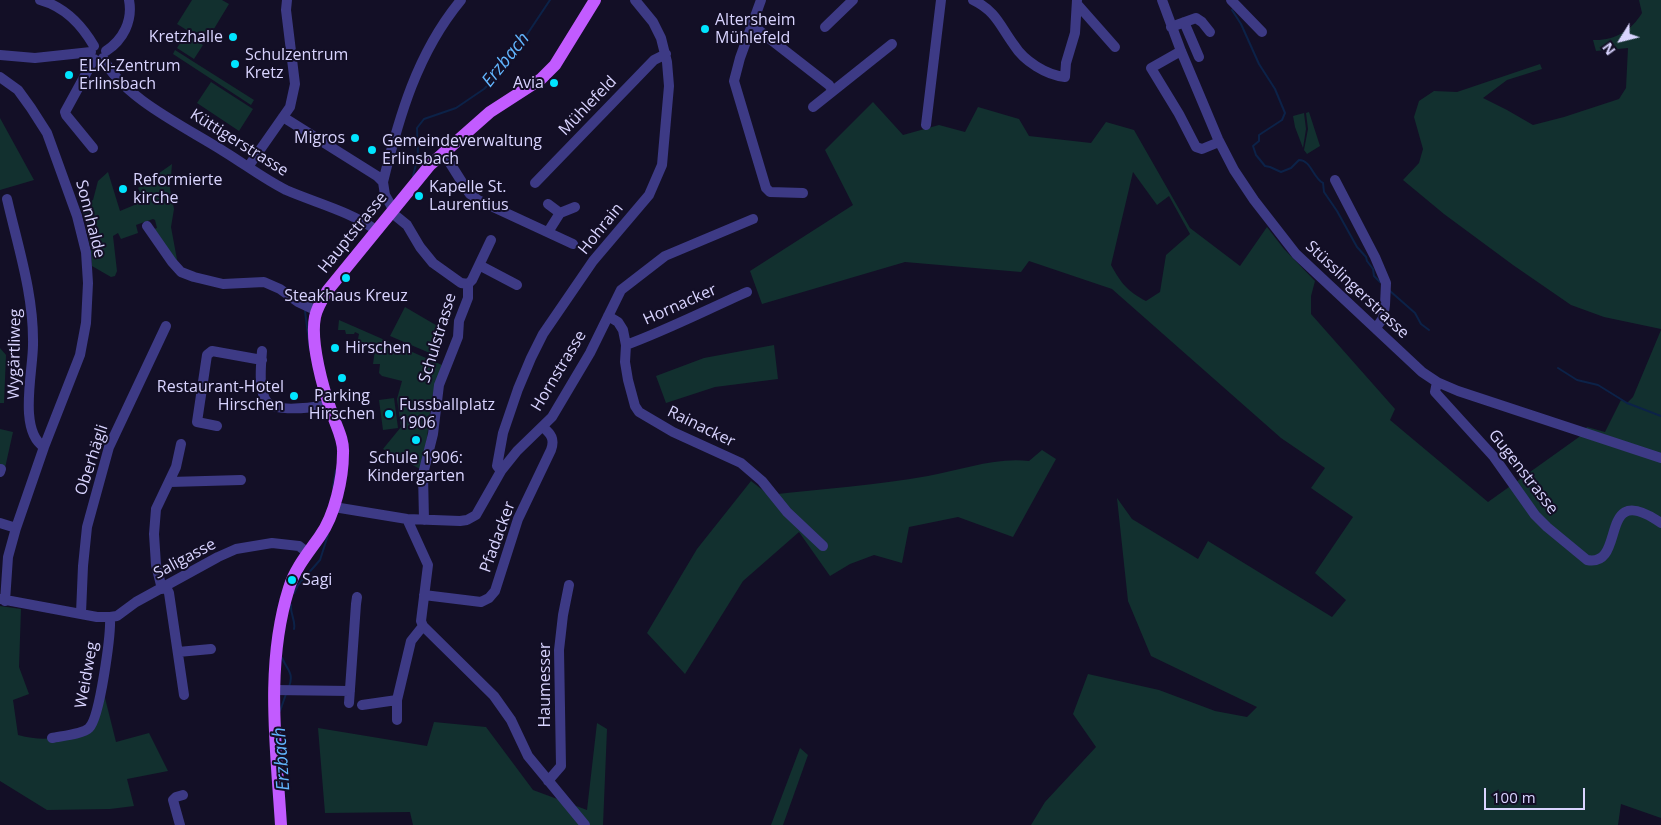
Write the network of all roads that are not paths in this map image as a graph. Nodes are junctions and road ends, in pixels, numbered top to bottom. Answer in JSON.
{"nodes":[{"id":1,"x":40,"y":0,"type":"edge"},
{"id":2,"x":129,"y":0,"type":"edge"},
{"id":3,"x":288,"y":0,"type":"edge"},
{"id":4,"x":461,"y":0,"type":"edge"},
{"id":5,"x":595,"y":0,"type":"edge"},
{"id":6,"x":635,"y":0,"type":"edge"},
{"id":7,"x":761,"y":0,"type":"edge"},
{"id":8,"x":853,"y":0,"type":"edge"},
{"id":9,"x":940,"y":0,"type":"edge"},
{"id":10,"x":973,"y":0,"type":"edge"},
{"id":11,"x":1162,"y":0,"type":"edge"},
{"id":12,"x":1231,"y":0,"type":"edge"},
{"id":13,"x":1077,"y":2,"type":"edge"},
{"id":14,"x":1184,"y":22,"type":"junction"},
{"id":15,"x":752,"y":25,"type":"junction"},
{"id":16,"x":826,"y":27,"type":"dead end"},
{"id":17,"x":1171,"y":27,"type":"junction"},
{"id":18,"x":1210,"y":32,"type":"dead end"},
{"id":19,"x":1262,"y":32,"type":"dead end"},
{"id":20,"x":892,"y":44,"type":"dead end"},
{"id":21,"x":1115,"y":46,"type":"dead end"},
{"id":22,"x":1181,"y":50,"type":"junction"},
{"id":23,"x":98,"y":53,"type":"junction"},
{"id":24,"x":666,"y":54,"type":"junction"},
{"id":25,"x":0,"y":55,"type":"edge"},
{"id":26,"x":1199,"y":57,"type":"dead end"},
{"id":27,"x":0,"y":76,"type":"edge"},
{"id":28,"x":834,"y":91,"type":"junction"},
{"id":29,"x":813,"y":107,"type":"dead end"},
{"id":30,"x":283,"y":117,"type":"junction"},
{"id":31,"x":926,"y":125,"type":"dead end"},
{"id":32,"x":1219,"y":142,"type":"junction"},
{"id":33,"x":93,"y":148,"type":"dead end"},
{"id":34,"x":443,"y":152,"type":"junction"},
{"id":35,"x":248,"y":167,"type":"junction"},
{"id":36,"x":1335,"y":180,"type":"dead end"},
{"id":37,"x":383,"y":182,"type":"junction"},
{"id":38,"x":535,"y":183,"type":"dead end"},
{"id":39,"x":803,"y":194,"type":"dead end"},
{"id":40,"x":7,"y":199,"type":"dead end"},
{"id":41,"x":548,"y":204,"type":"dead end"},
{"id":42,"x":575,"y":206,"type":"dead end"},
{"id":43,"x":392,"y":210,"type":"junction"},
{"id":44,"x":560,"y":213,"type":"junction"},
{"id":45,"x":753,"y":219,"type":"dead end"},
{"id":46,"x":146,"y":226,"type":"dead end"},
{"id":47,"x":376,"y":230,"type":"junction"},
{"id":48,"x":548,"y":232,"type":"junction"},
{"id":49,"x":491,"y":240,"type":"dead end"},
{"id":50,"x":573,"y":244,"type":"dead end"},
{"id":51,"x":479,"y":265,"type":"junction"},
{"id":52,"x":468,"y":284,"type":"junction"},
{"id":53,"x":517,"y":285,"type":"dead end"},
{"id":54,"x":747,"y":292,"type":"dead end"},
{"id":55,"x":317,"y":311,"type":"junction"},
{"id":56,"x":608,"y":316,"type":"junction"},
{"id":57,"x":166,"y":326,"type":"dead end"},
{"id":58,"x":1376,"y":328,"type":"junction"},
{"id":59,"x":626,"y":345,"type":"junction"},
{"id":60,"x":1437,"y":382,"type":"junction"},
{"id":61,"x":329,"y":405,"type":"junction"},
{"id":62,"x":217,"y":426,"type":"dead end"},
{"id":63,"x":543,"y":427,"type":"junction"},
{"id":64,"x":181,"y":444,"type":"dead end"},
{"id":65,"x":44,"y":447,"type":"junction"},
{"id":66,"x":1661,"y":458,"type":"edge"},
{"id":67,"x":500,"y":472,"type":"junction"},
{"id":68,"x":241,"y":480,"type":"dead end"},
{"id":69,"x":170,"y":482,"type":"junction"},
{"id":70,"x":334,"y":507,"type":"junction"},
{"id":71,"x":407,"y":519,"type":"junction"},
{"id":72,"x":424,"y":520,"type":"junction"},
{"id":73,"x":0,"y":523,"type":"edge"},
{"id":74,"x":1661,"y":523,"type":"edge"},
{"id":75,"x":16,"y":528,"type":"junction"},
{"id":76,"x":823,"y":546,"type":"dead end"},
{"id":77,"x":308,"y":553,"type":"junction"},
{"id":78,"x":569,"y":585,"type":"dead end"},
{"id":79,"x":164,"y":588,"type":"junction"},
{"id":80,"x":424,"y":595,"type":"junction"},
{"id":81,"x":358,"y":597,"type":"dead end"},
{"id":82,"x":2,"y":600,"type":"edge"},
{"id":83,"x":81,"y":613,"type":"junction"},
{"id":84,"x":110,"y":617,"type":"junction"},
{"id":85,"x":423,"y":626,"type":"junction"},
{"id":86,"x":211,"y":649,"type":"dead end"},
{"id":87,"x":178,"y":652,"type":"junction"},
{"id":88,"x":274,"y":690,"type":"junction"},
{"id":89,"x":350,"y":691,"type":"junction"},
{"id":90,"x":184,"y":695,"type":"dead end"},
{"id":91,"x":397,"y":700,"type":"junction"},
{"id":92,"x":349,"y":703,"type":"dead end"},
{"id":93,"x":362,"y":704,"type":"dead end"},
{"id":94,"x":397,"y":720,"type":"dead end"},
{"id":95,"x":52,"y":738,"type":"dead end"},
{"id":96,"x":548,"y":782,"type":"junction"},
{"id":97,"x":183,"y":795,"type":"dead end"},
{"id":98,"x":180,"y":825,"type":"edge"},
{"id":99,"x":281,"y":825,"type":"edge"},
{"id":100,"x":585,"y":825,"type":"edge"}],
"edges":[{"from":1,"to":23,"type":"street","name":"Küttigerstrasse"},
{"from":2,"to":23,"type":"street"},
{"from":3,"to":30,"type":"street"},
{"from":4,"to":37,"type":"street"},
{"from":5,"to":34,"type":"main road","name":"Hauptstrasse"},
{"from":6,"to":24,"type":"street","name":"Hohrain"},
{"from":7,"to":15,"type":"street"},
{"from":8,"to":16,"type":"street"},
{"from":9,"to":31,"type":"street"},
{"from":10,"to":13,"type":"street"},
{"from":11,"to":17,"type":"street","name":"Stüsslingerstrasse"},
{"from":12,"to":19,"type":"street"},
{"from":13,"to":21,"type":"street"},
{"from":14,"to":17,"type":"street"},
{"from":14,"to":18,"type":"street"},
{"from":14,"to":26,"type":"street"},
{"from":15,"to":28,"type":"street"},
{"from":15,"to":39,"type":"street"},
{"from":17,"to":22,"type":"street","name":"Stüsslingerstrasse"},
{"from":20,"to":28,"type":"street"},
{"from":22,"to":32,"type":"street","name":"Stüsslingerstrasse"},
{"from":22,"to":32,"type":"street"},
{"from":23,"to":25,"type":"street"},
{"from":23,"to":33,"type":"street"},
{"from":23,"to":35,"type":"street","name":"Küttigerstrasse"},
{"from":24,"to":38,"type":"street","name":"Mühlefeld"},
{"from":24,"to":67,"type":"street","name":"Hohrain"},
{"from":27,"to":65,"type":"street","name":"Sonnhalde"},
{"from":28,"to":29,"type":"street"},
{"from":30,"to":35,"type":"street"},
{"from":30,"to":37,"type":"street"},
{"from":32,"to":58,"type":"street","name":"Stüsslingerstrasse"},
{"from":34,"to":43,"type":"main road","name":"Hauptstrasse"},
{"from":34,"to":48,"type":"street"},
{"from":35,"to":47,"type":"street","name":"Küttigerstrasse"},
{"from":36,"to":58,"type":"street"},
{"from":37,"to":43,"type":"street"},
{"from":40,"to":65,"type":"street","name":"Wygärtliweg"},
{"from":41,"to":44,"type":"street"},
{"from":42,"to":44,"type":"street"},
{"from":43,"to":47,"type":"main road","name":"Hauptstrasse"},
{"from":43,"to":52,"type":"street"},
{"from":44,"to":48,"type":"street"},
{"from":45,"to":56,"type":"street","name":"Hornstrasse"},
{"from":46,"to":55,"type":"street"},
{"from":47,"to":55,"type":"main road","name":"Hauptstrasse"},
{"from":48,"to":50,"type":"street"},
{"from":49,"to":51,"type":"street"},
{"from":51,"to":52,"type":"street"},
{"from":51,"to":53,"type":"street"},
{"from":52,"to":72,"type":"street","name":"Schulstrasse"},
{"from":54,"to":59,"type":"street","name":"Hornacker"},
{"from":55,"to":61,"type":"main road","name":"Hauptstrasse"},
{"from":56,"to":59,"type":"street","name":"Rainacker"},
{"from":56,"to":63,"type":"street","name":"Hornstrasse"},
{"from":57,"to":83,"type":"street","name":"Oberhägli"},
{"from":58,"to":60,"type":"street","name":"Stüsslingerstrasse"},
{"from":59,"to":76,"type":"street","name":"Rainacker"},
{"from":60,"to":66,"type":"street","name":"Stüsslingerstrasse"},
{"from":60,"to":74,"type":"street","name":"Gugenstrasse"},
{"from":61,"to":62,"type":"street"},
{"from":61,"to":70,"type":"main road","name":"Hauptstrasse"},
{"from":63,"to":67,"type":"street","name":"Hornstrasse"},
{"from":63,"to":80,"type":"street","name":"Pfadacker"},
{"from":64,"to":69,"type":"street"},
{"from":65,"to":75,"type":"street","name":"Sonnhalde"},
{"from":67,"to":72,"type":"street","name":"Hornstrasse"},
{"from":68,"to":69,"type":"street"},
{"from":69,"to":79,"type":"street"},
{"from":70,"to":71,"type":"street","name":"Hornstrasse"},
{"from":70,"to":77,"type":"main road","name":"Hauptstrasse"},
{"from":71,"to":72,"type":"street","name":"Hornstrasse"},
{"from":71,"to":80,"type":"street"},
{"from":73,"to":75,"type":"street"},
{"from":75,"to":82,"type":"street","name":"Sonnhalde"},
{"from":77,"to":79,"type":"street","name":"Saligasse"},
{"from":77,"to":88,"type":"main road","name":"Hauptstrasse"},
{"from":78,"to":96,"type":"street","name":"Haumesser"},
{"from":79,"to":84,"type":"street","name":"Saligasse"},
{"from":79,"to":87,"type":"street"},
{"from":80,"to":85,"type":"street"},
{"from":81,"to":89,"type":"street"},
{"from":82,"to":83,"type":"street"},
{"from":83,"to":84,"type":"street"},
{"from":84,"to":95,"type":"street","name":"Weidweg"},
{"from":85,"to":91,"type":"street"},
{"from":85,"to":96,"type":"street"},
{"from":86,"to":87,"type":"street"},
{"from":87,"to":90,"type":"street"},
{"from":88,"to":89,"type":"street"},
{"from":88,"to":99,"type":"main road","name":"Hauptstrasse"},
{"from":89,"to":92,"type":"street"},
{"from":91,"to":93,"type":"street"},
{"from":91,"to":94,"type":"street"},
{"from":96,"to":100,"type":"street"},
{"from":97,"to":98,"type":"street"}]}
